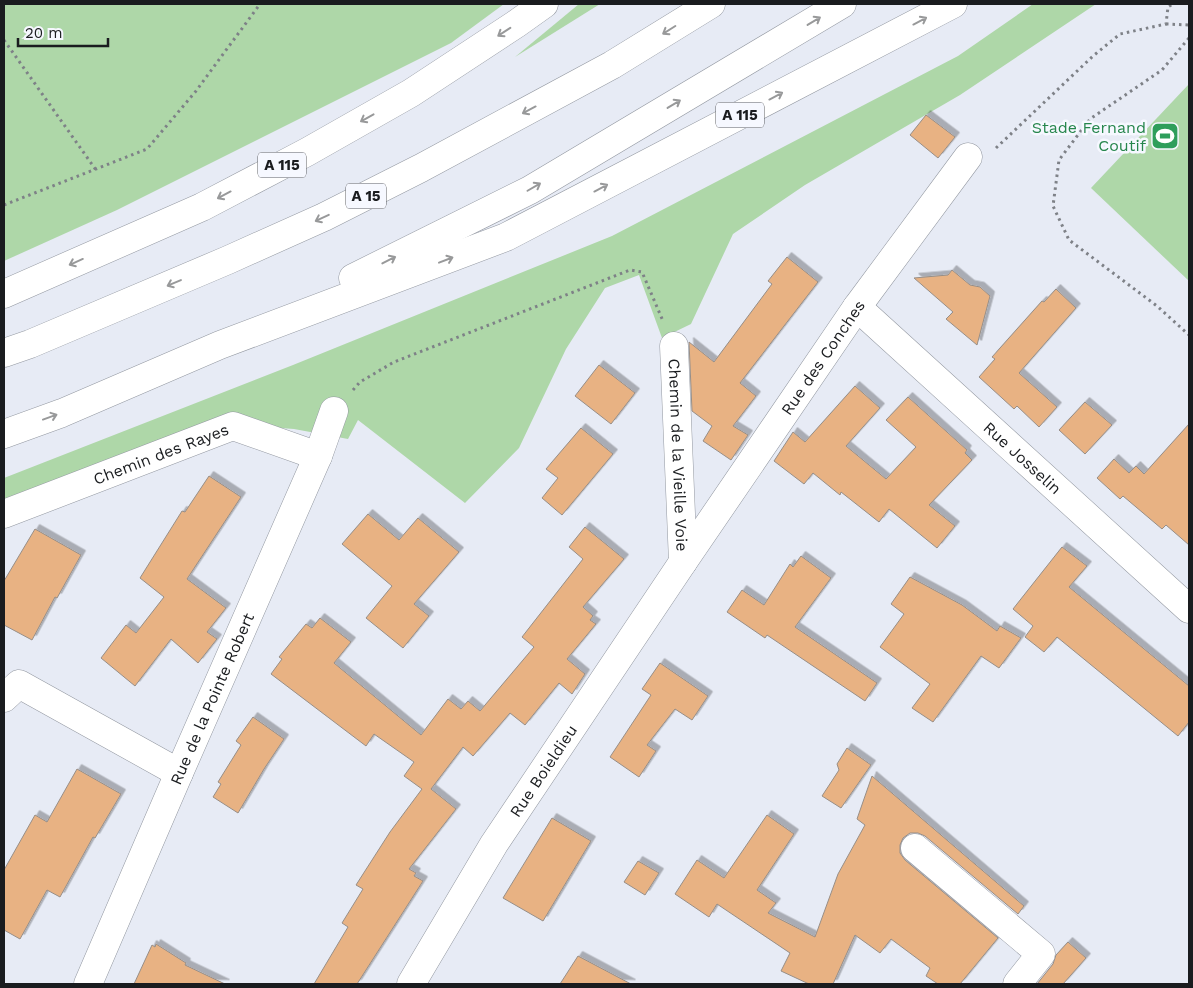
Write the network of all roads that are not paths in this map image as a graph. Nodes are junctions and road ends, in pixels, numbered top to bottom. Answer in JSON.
{"nodes":[{"id":1,"x":544,"y":4,"type":"edge"},
{"id":2,"x":711,"y":4,"type":"edge"},
{"id":3,"x":842,"y":4,"type":"edge"},
{"id":4,"x":953,"y":4,"type":"edge"},
{"id":5,"x":968,"y":157,"type":"road end"},
{"id":6,"x":4,"y":294,"type":"edge"},
{"id":7,"x":857,"y":306,"type":"junction"},
{"id":8,"x":220,"y":345,"type":"junction"},
{"id":9,"x":674,"y":346,"type":"road end"},
{"id":10,"x":4,"y":353,"type":"edge"},
{"id":11,"x":334,"y":411,"type":"road end"},
{"id":12,"x":4,"y":434,"type":"edge"},
{"id":13,"x":318,"y":456,"type":"junction"},
{"id":14,"x":4,"y":514,"type":"edge"},
{"id":15,"x":683,"y":562,"type":"junction"},
{"id":16,"x":1189,"y":609,"type":"edge"},
{"id":17,"x":4,"y":698,"type":"edge"},
{"id":18,"x":179,"y":773,"type":"junction"},
{"id":19,"x":915,"y":848,"type":"dead end"},
{"id":20,"x":88,"y":984,"type":"edge"},
{"id":21,"x":411,"y":984,"type":"edge"},
{"id":22,"x":1017,"y":984,"type":"edge"}],
"edges":[{"from":1,"to":6,"type":"main road","number":"A 115","one_way":true},
{"from":2,"to":10,"type":"main road","number":"A 15","one_way":true},
{"from":8,"to":3,"type":"main road","one_way":true},
{"from":8,"to":4,"type":"main road","number":"A 115","one_way":true},
{"from":5,"to":7,"type":"main road","name":"Rue des Conches"},
{"from":7,"to":15,"type":"main road","name":"Rue des Conches"},
{"from":7,"to":16,"type":"main road","name":"Rue Josselin"},
{"from":12,"to":8,"type":"main road","one_way":true},
{"from":9,"to":15,"type":"main road","name":"Chemin de la Vieille Voie"},
{"from":11,"to":13,"type":"main road","name":"Rue de la Pointe Robert"},
{"from":13,"to":14,"type":"main road","name":"Chemin des Rayes"},
{"from":13,"to":18,"type":"main road","name":"Rue de la Pointe Robert"},
{"from":15,"to":21,"type":"main road","name":"Rue Boieldieu"},
{"from":17,"to":18,"type":"main road"},
{"from":18,"to":20,"type":"main road","name":"Rue de la Pointe Robert"},
{"from":19,"to":22,"type":"main road"}]}
